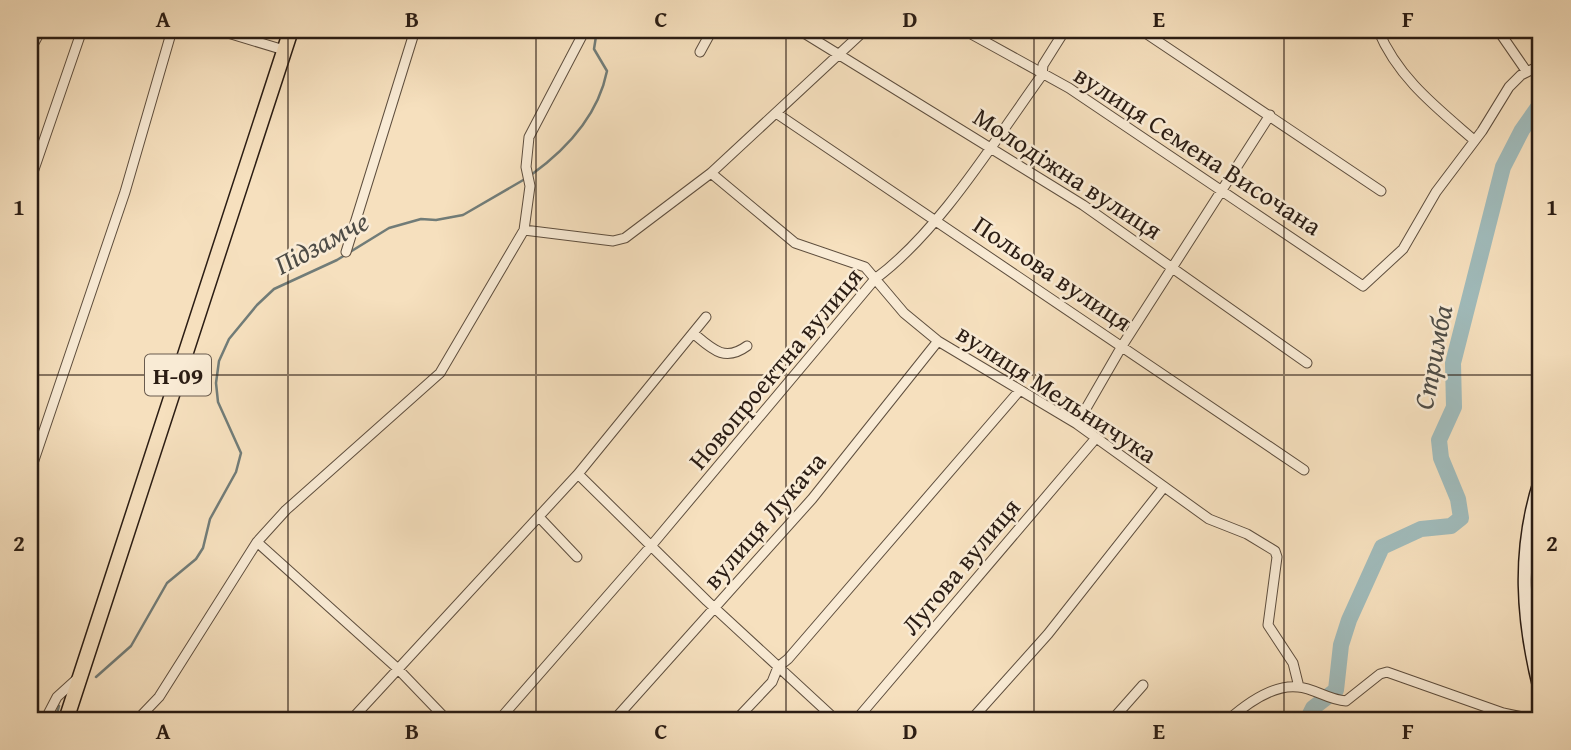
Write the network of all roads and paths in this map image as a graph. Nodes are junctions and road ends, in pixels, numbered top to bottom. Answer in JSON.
{"nodes":[{"id":1,"x":41,"y":30,"type":"edge"},
{"id":2,"x":82,"y":30,"type":"edge"},
{"id":3,"x":172,"y":30,"type":"edge"},
{"id":4,"x":218,"y":30,"type":"edge"},
{"id":5,"x":291,"y":30,"type":"edge"},
{"id":6,"x":415,"y":30,"type":"edge"},
{"id":7,"x":585,"y":30,"type":"edge"},
{"id":8,"x":712,"y":30,"type":"edge"},
{"id":9,"x":799,"y":30,"type":"edge"},
{"id":10,"x":865,"y":30,"type":"edge"},
{"id":11,"x":964,"y":30,"type":"edge"},
{"id":12,"x":1065,"y":30,"type":"edge"},
{"id":13,"x":1141,"y":30,"type":"edge"},
{"id":14,"x":1378,"y":30,"type":"edge"},
{"id":15,"x":1498,"y":30,"type":"edge"},
{"id":16,"x":30,"y":50,"type":"edge"},
{"id":17,"x":284,"y":50,"type":"junction"},
{"id":18,"x":700,"y":52,"type":"dead end"},
{"id":19,"x":839,"y":54,"type":"junction"},
{"id":20,"x":1541,"y":65,"type":"edge"},
{"id":21,"x":1527,"y":72,"type":"junction"},
{"id":22,"x":1042,"y":75,"type":"junction"},
{"id":23,"x":776,"y":113,"type":"junction"},
{"id":24,"x":1270,"y":116,"type":"junction"},
{"id":25,"x":1474,"y":141,"type":"junction"},
{"id":26,"x":990,"y":146,"type":"junction"},
{"id":27,"x":711,"y":173,"type":"junction"},
{"id":28,"x":30,"y":181,"type":"edge"},
{"id":29,"x":1381,"y":191,"type":"dead end"},
{"id":30,"x":1222,"y":193,"type":"junction"},
{"id":31,"x":935,"y":219,"type":"junction"},
{"id":32,"x":524,"y":230,"type":"junction"},
{"id":33,"x":346,"y":252,"type":"dead end"},
{"id":34,"x":1174,"y":268,"type":"junction"},
{"id":35,"x":875,"y":279,"type":"junction"},
{"id":36,"x":706,"y":317,"type":"dead end"},
{"id":37,"x":693,"y":333,"type":"junction"},
{"id":38,"x":938,"y":341,"type":"junction"},
{"id":39,"x":747,"y":346,"type":"dead end"},
{"id":40,"x":1122,"y":346,"type":"junction"},
{"id":41,"x":1307,"y":363,"type":"dead end"},
{"id":42,"x":1020,"y":390,"type":"junction"},
{"id":43,"x":1077,"y":424,"type":"junction"},
{"id":44,"x":1096,"y":438,"type":"junction"},
{"id":45,"x":1304,"y":470,"type":"dead end"},
{"id":46,"x":30,"y":472,"type":"edge"},
{"id":47,"x":578,"y":474,"type":"junction"},
{"id":48,"x":1541,"y":478,"type":"edge"},
{"id":49,"x":1164,"y":487,"type":"junction"},
{"id":50,"x":538,"y":517,"type":"junction"},
{"id":51,"x":257,"y":542,"type":"junction"},
{"id":52,"x":651,"y":546,"type":"junction"},
{"id":53,"x":577,"y":557,"type":"dead end"},
{"id":54,"x":715,"y":607,"type":"junction"},
{"id":55,"x":778,"y":667,"type":"junction"},
{"id":56,"x":397,"y":668,"type":"junction"},
{"id":57,"x":80,"y":675,"type":"junction"},
{"id":58,"x":1143,"y":685,"type":"dead end"},
{"id":59,"x":1299,"y":687,"type":"junction"},
{"id":60,"x":1541,"y":694,"type":"edge"},
{"id":61,"x":45,"y":720,"type":"edge"},
{"id":62,"x":66,"y":720,"type":"edge"},
{"id":63,"x":136,"y":720,"type":"edge"},
{"id":64,"x":351,"y":720,"type":"edge"},
{"id":65,"x":447,"y":720,"type":"edge"},
{"id":66,"x":499,"y":720,"type":"edge"},
{"id":67,"x":614,"y":720,"type":"edge"},
{"id":68,"x":736,"y":720,"type":"edge"},
{"id":69,"x":836,"y":720,"type":"edge"},
{"id":70,"x":856,"y":720,"type":"edge"},
{"id":71,"x":971,"y":720,"type":"edge"},
{"id":72,"x":1112,"y":720,"type":"edge"},
{"id":73,"x":1228,"y":720,"type":"edge"},
{"id":74,"x":1537,"y":720,"type":"edge"}],
"edges":[{"from":1,"to":16,"type":"street"},
{"from":2,"to":28,"type":"street"},
{"from":3,"to":46,"type":"street"},
{"from":4,"to":17,"type":"street"},
{"from":5,"to":17,"type":"main road","number":"Н-09"},
{"from":6,"to":33,"type":"street"},
{"from":7,"to":32,"type":"street"},
{"from":8,"to":18,"type":"street"},
{"from":9,"to":19,"type":"street","name":"Молодіжна вулиця"},
{"from":10,"to":19,"type":"street"},
{"from":11,"to":22,"type":"street","name":"вулиця Семена Височана"},
{"from":12,"to":22,"type":"street","name":"Новопроектна вулиця"},
{"from":13,"to":24,"type":"street"},
{"from":14,"to":25,"type":"street"},
{"from":15,"to":21,"type":"street"},
{"from":17,"to":57,"type":"main road","number":"Н-09"},
{"from":19,"to":23,"type":"street"},
{"from":19,"to":26,"type":"street","name":"Молодіжна вулиця"},
{"from":20,"to":21,"type":"street"},
{"from":21,"to":25,"type":"street"},
{"from":22,"to":26,"type":"street","name":"Новопроектна вулиця"},
{"from":22,"to":30,"type":"street","name":"вулиця Семена Височана"},
{"from":23,"to":27,"type":"street"},
{"from":23,"to":31,"type":"street","name":"Польова вулиця"},
{"from":24,"to":29,"type":"street"},
{"from":24,"to":30,"type":"street"},
{"from":25,"to":30,"type":"street","name":"вулиця Семена Височана"},
{"from":26,"to":31,"type":"street","name":"Новопроектна вулиця"},
{"from":26,"to":34,"type":"street","name":"Молодіжна вулиця"},
{"from":27,"to":32,"type":"street"},
{"from":27,"to":35,"type":"street","name":"вулиця Мельничука"},
{"from":30,"to":34,"type":"street"},
{"from":31,"to":35,"type":"street","name":"Новопроектна вулиця"},
{"from":31,"to":40,"type":"street","name":"Польова вулиця"},
{"from":32,"to":51,"type":"street"},
{"from":34,"to":40,"type":"street"},
{"from":34,"to":41,"type":"street","name":"Молодіжна вулиця"},
{"from":35,"to":38,"type":"street","name":"вулиця Мельничука"},
{"from":35,"to":52,"type":"street","name":"Новопроектна вулиця"},
{"from":36,"to":37,"type":"street"},
{"from":37,"to":39,"type":"street"},
{"from":37,"to":47,"type":"street"},
{"from":38,"to":42,"type":"street","name":"вулиця Мельничука"},
{"from":38,"to":54,"type":"street","name":"вулиця Лукача"},
{"from":40,"to":43,"type":"street"},
{"from":40,"to":45,"type":"street","name":"Польова вулиця"},
{"from":42,"to":43,"type":"street","name":"вулиця Мельничука"},
{"from":42,"to":55,"type":"street"},
{"from":43,"to":44,"type":"street","name":"вулиця Мельничука"},
{"from":44,"to":49,"type":"street","name":"вулиця Мельничука"},
{"from":44,"to":70,"type":"street","name":"Лугова вулиця"},
{"from":47,"to":50,"type":"street"},
{"from":47,"to":52,"type":"street"},
{"from":48,"to":60,"type":"main road"},
{"from":49,"to":59,"type":"street","name":"вулиця Мельничука"},
{"from":49,"to":71,"type":"street"},
{"from":50,"to":53,"type":"street"},
{"from":50,"to":56,"type":"street"},
{"from":51,"to":56,"type":"street"},
{"from":51,"to":63,"type":"street"},
{"from":52,"to":54,"type":"street"},
{"from":52,"to":66,"type":"street","name":"Новопроектна вулиця"},
{"from":54,"to":55,"type":"street"},
{"from":54,"to":67,"type":"street","name":"вулиця Лукача"},
{"from":55,"to":68,"type":"street"},
{"from":55,"to":69,"type":"street"},
{"from":56,"to":64,"type":"street"},
{"from":56,"to":65,"type":"street"},
{"from":57,"to":61,"type":"street"},
{"from":57,"to":62,"type":"main road","number":"Н-09"},
{"from":58,"to":72,"type":"street"},
{"from":59,"to":73,"type":"street"},
{"from":59,"to":74,"type":"street"}]}
